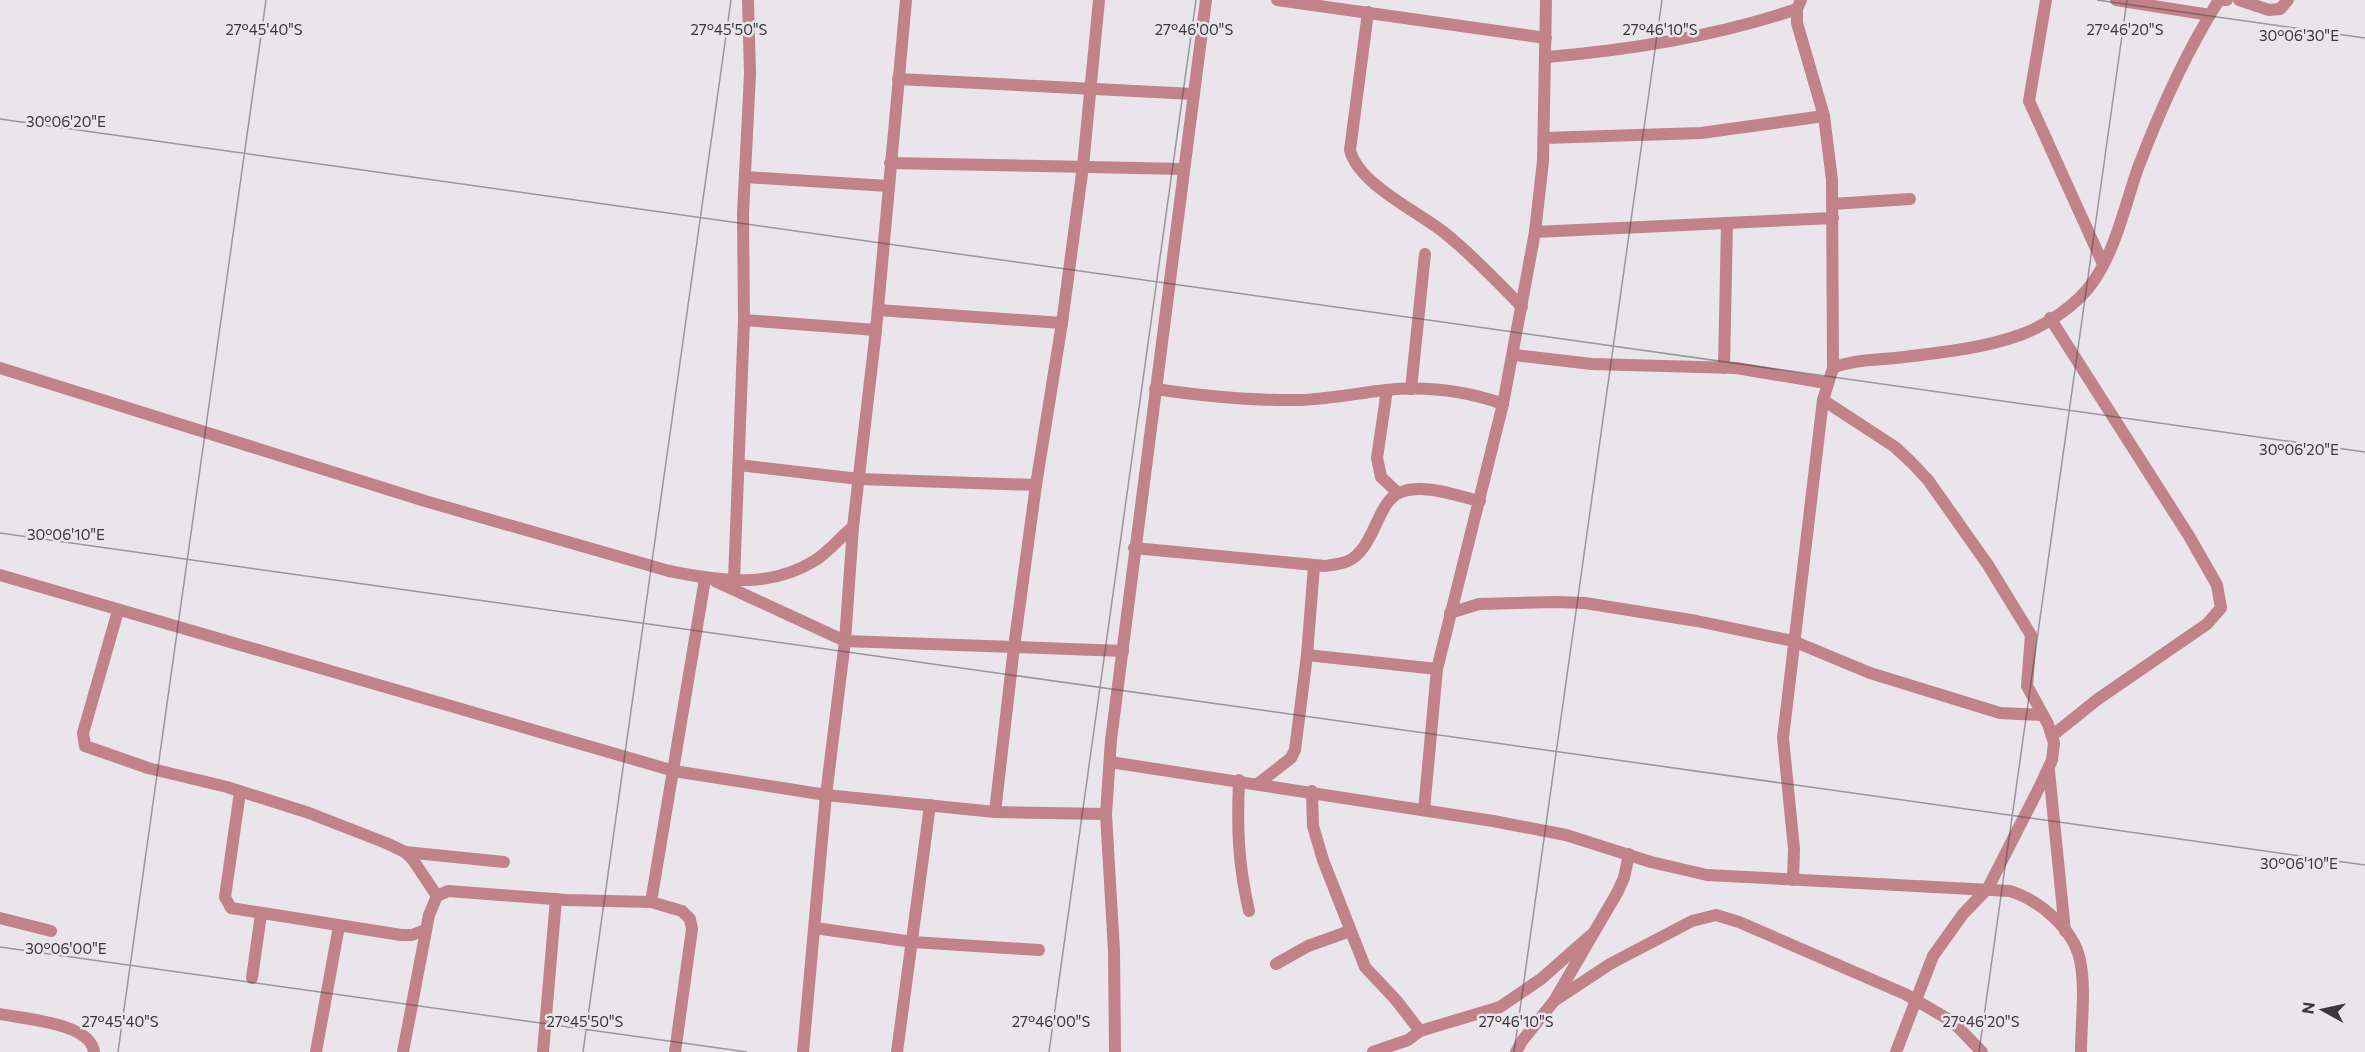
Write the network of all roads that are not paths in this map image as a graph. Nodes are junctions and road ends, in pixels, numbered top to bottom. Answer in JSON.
{"nodes":[{"id":1,"x":748,"y":0,"type":"edge"},
{"id":2,"x":906,"y":0,"type":"edge"},
{"id":3,"x":1099,"y":0,"type":"edge"},
{"id":4,"x":1206,"y":0,"type":"edge"},
{"id":5,"x":1277,"y":0,"type":"edge"},
{"id":6,"x":1546,"y":0,"type":"edge"},
{"id":7,"x":2046,"y":0,"type":"edge"},
{"id":8,"x":2116,"y":0,"type":"edge"},
{"id":9,"x":2227,"y":0,"type":"edge"},
{"id":10,"x":2239,"y":0,"type":"edge"},
{"id":11,"x":2288,"y":0,"type":"edge"},
{"id":12,"x":1799,"y":5,"type":"edge"},
{"id":13,"x":1368,"y":12,"type":"junction"},
{"id":14,"x":2210,"y":15,"type":"junction"},
{"id":15,"x":1546,"y":38,"type":"junction"},
{"id":16,"x":1547,"y":57,"type":"junction"},
{"id":17,"x":898,"y":79,"type":"junction"},
{"id":18,"x":1090,"y":88,"type":"junction"},
{"id":19,"x":1194,"y":94,"type":"junction"},
{"id":20,"x":1824,"y":116,"type":"junction"},
{"id":21,"x":1544,"y":138,"type":"junction"},
{"id":22,"x":890,"y":163,"type":"junction"},
{"id":23,"x":1083,"y":166,"type":"junction"},
{"id":24,"x":1184,"y":169,"type":"junction"},
{"id":25,"x":745,"y":177,"type":"junction"},
{"id":26,"x":888,"y":186,"type":"junction"},
{"id":27,"x":1910,"y":199,"type":"dead end"},
{"id":28,"x":1832,"y":204,"type":"junction"},
{"id":29,"x":1833,"y":218,"type":"junction"},
{"id":30,"x":1727,"y":223,"type":"junction"},
{"id":31,"x":1535,"y":232,"type":"junction"},
{"id":32,"x":1425,"y":254,"type":"dead end"},
{"id":33,"x":2103,"y":264,"type":"junction"},
{"id":34,"x":1522,"y":307,"type":"junction"},
{"id":35,"x":878,"y":310,"type":"junction"},
{"id":36,"x":2050,"y":318,"type":"junction"},
{"id":37,"x":744,"y":320,"type":"junction"},
{"id":38,"x":1062,"y":324,"type":"junction"},
{"id":39,"x":876,"y":330,"type":"junction"},
{"id":40,"x":1514,"y":355,"type":"junction"},
{"id":41,"x":0,"y":368,"type":"edge"},
{"id":42,"x":1724,"y":368,"type":"junction"},
{"id":43,"x":1833,"y":368,"type":"junction"},
{"id":44,"x":1826,"y":383,"type":"junction"},
{"id":45,"x":1155,"y":389,"type":"junction"},
{"id":46,"x":1411,"y":389,"type":"junction"},
{"id":47,"x":1387,"y":390,"type":"junction"},
{"id":48,"x":1823,"y":400,"type":"junction"},
{"id":49,"x":1503,"y":404,"type":"junction"},
{"id":50,"x":739,"y":465,"type":"junction"},
{"id":51,"x":859,"y":479,"type":"junction"},
{"id":52,"x":1036,"y":485,"type":"junction"},
{"id":53,"x":1398,"y":493,"type":"junction"},
{"id":54,"x":1480,"y":501,"type":"junction"},
{"id":55,"x":853,"y":527,"type":"junction"},
{"id":56,"x":1134,"y":548,"type":"junction"},
{"id":57,"x":1314,"y":566,"type":"junction"},
{"id":58,"x":0,"y":575,"type":"edge"},
{"id":59,"x":708,"y":579,"type":"junction"},
{"id":60,"x":734,"y":580,"type":"junction"},
{"id":61,"x":118,"y":611,"type":"junction"},
{"id":62,"x":1450,"y":613,"type":"junction"},
{"id":63,"x":845,"y":641,"type":"junction"},
{"id":64,"x":1793,"y":641,"type":"junction"},
{"id":65,"x":1014,"y":647,"type":"junction"},
{"id":66,"x":1123,"y":651,"type":"junction"},
{"id":67,"x":1307,"y":655,"type":"junction"},
{"id":68,"x":1437,"y":669,"type":"junction"},
{"id":69,"x":2042,"y":715,"type":"junction"},
{"id":70,"x":2053,"y":735,"type":"junction"},
{"id":71,"x":1110,"y":762,"type":"junction"},
{"id":72,"x":2049,"y":767,"type":"junction"},
{"id":73,"x":674,"y":771,"type":"junction"},
{"id":74,"x":1239,"y":780,"type":"junction"},
{"id":75,"x":1259,"y":783,"type":"junction"},
{"id":76,"x":1312,"y":791,"type":"junction"},
{"id":77,"x":240,"y":792,"type":"junction"},
{"id":78,"x":826,"y":795,"type":"junction"},
{"id":79,"x":930,"y":805,"type":"junction"},
{"id":80,"x":1424,"y":810,"type":"junction"},
{"id":81,"x":995,"y":812,"type":"junction"},
{"id":82,"x":1106,"y":814,"type":"junction"},
{"id":83,"x":405,"y":852,"type":"junction"},
{"id":84,"x":1629,"y":854,"type":"junction"},
{"id":85,"x":504,"y":862,"type":"dead end"},
{"id":86,"x":1793,"y":880,"type":"junction"},
{"id":87,"x":1988,"y":888,"type":"junction"},
{"id":88,"x":437,"y":896,"type":"junction"},
{"id":89,"x":556,"y":899,"type":"junction"},
{"id":90,"x":651,"y":902,"type":"junction"},
{"id":91,"x":1249,"y":911,"type":"dead end"},
{"id":92,"x":261,"y":914,"type":"junction"},
{"id":93,"x":0,"y":918,"type":"edge"},
{"id":94,"x":339,"y":926,"type":"junction"},
{"id":95,"x":815,"y":927,"type":"junction"},
{"id":96,"x":425,"y":930,"type":"junction"},
{"id":97,"x":51,"y":931,"type":"dead end"},
{"id":98,"x":1350,"y":931,"type":"junction"},
{"id":99,"x":2065,"y":931,"type":"junction"},
{"id":100,"x":1591,"y":935,"type":"junction"},
{"id":101,"x":913,"y":942,"type":"junction"},
{"id":102,"x":1039,"y":950,"type":"dead end"},
{"id":103,"x":1276,"y":964,"type":"dead end"},
{"id":104,"x":252,"y":978,"type":"dead end"},
{"id":105,"x":1554,"y":1001,"type":"junction"},
{"id":106,"x":1918,"y":1001,"type":"junction"},
{"id":107,"x":0,"y":1014,"type":"edge"},
{"id":108,"x":1420,"y":1031,"type":"junction"},
{"id":109,"x":94,"y":1052,"type":"edge"},
{"id":110,"x":316,"y":1052,"type":"edge"},
{"id":111,"x":403,"y":1052,"type":"edge"},
{"id":112,"x":543,"y":1052,"type":"edge"},
{"id":113,"x":675,"y":1052,"type":"edge"},
{"id":114,"x":803,"y":1052,"type":"edge"},
{"id":115,"x":897,"y":1052,"type":"edge"},
{"id":116,"x":1115,"y":1052,"type":"edge"},
{"id":117,"x":1373,"y":1052,"type":"edge"},
{"id":118,"x":1516,"y":1052,"type":"edge"},
{"id":119,"x":1896,"y":1052,"type":"edge"},
{"id":120,"x":1982,"y":1052,"type":"edge"},
{"id":121,"x":2081,"y":1052,"type":"edge"}],
"edges":[{"from":1,"to":25,"type":"street"},
{"from":2,"to":17,"type":"street"},
{"from":3,"to":18,"type":"street"},
{"from":4,"to":19,"type":"street"},
{"from":5,"to":13,"type":"street"},
{"from":6,"to":15,"type":"street"},
{"from":7,"to":33,"type":"street"},
{"from":8,"to":14,"type":"street"},
{"from":9,"to":14,"type":"street"},
{"from":10,"to":11,"type":"street"},
{"from":12,"to":16,"type":"street"},
{"from":12,"to":20,"type":"street"},
{"from":13,"to":15,"type":"street"},
{"from":13,"to":34,"type":"street"},
{"from":14,"to":33,"type":"street"},
{"from":15,"to":16,"type":"street"},
{"from":16,"to":21,"type":"street"},
{"from":17,"to":18,"type":"street"},
{"from":17,"to":22,"type":"street"},
{"from":18,"to":19,"type":"street"},
{"from":18,"to":23,"type":"street"},
{"from":19,"to":24,"type":"street"},
{"from":20,"to":21,"type":"street"},
{"from":20,"to":28,"type":"street"},
{"from":21,"to":31,"type":"street"},
{"from":22,"to":23,"type":"street"},
{"from":22,"to":26,"type":"street"},
{"from":23,"to":24,"type":"street"},
{"from":23,"to":38,"type":"street"},
{"from":24,"to":45,"type":"street"},
{"from":25,"to":26,"type":"street"},
{"from":25,"to":37,"type":"street"},
{"from":26,"to":35,"type":"street"},
{"from":27,"to":28,"type":"street"},
{"from":28,"to":29,"type":"street"},
{"from":29,"to":30,"type":"street"},
{"from":29,"to":43,"type":"street"},
{"from":30,"to":31,"type":"street"},
{"from":30,"to":42,"type":"street"},
{"from":31,"to":34,"type":"street"},
{"from":32,"to":46,"type":"street"},
{"from":33,"to":36,"type":"street"},
{"from":34,"to":40,"type":"street"},
{"from":35,"to":38,"type":"street"},
{"from":35,"to":39,"type":"street"},
{"from":36,"to":43,"type":"street"},
{"from":36,"to":70,"type":"street"},
{"from":37,"to":39,"type":"street"},
{"from":37,"to":50,"type":"street"},
{"from":38,"to":52,"type":"street"},
{"from":39,"to":51,"type":"street"},
{"from":40,"to":42,"type":"street"},
{"from":40,"to":49,"type":"street"},
{"from":41,"to":59,"type":"street"},
{"from":42,"to":44,"type":"street"},
{"from":43,"to":44,"type":"street"},
{"from":44,"to":48,"type":"street"},
{"from":45,"to":47,"type":"street"},
{"from":45,"to":56,"type":"street"},
{"from":46,"to":47,"type":"street"},
{"from":46,"to":49,"type":"street"},
{"from":47,"to":53,"type":"street"},
{"from":48,"to":64,"type":"street"},
{"from":48,"to":69,"type":"street"},
{"from":49,"to":54,"type":"street"},
{"from":50,"to":51,"type":"street"},
{"from":50,"to":60,"type":"street"},
{"from":51,"to":52,"type":"street"},
{"from":51,"to":55,"type":"street"},
{"from":52,"to":65,"type":"street"},
{"from":53,"to":54,"type":"street"},
{"from":53,"to":57,"type":"street"},
{"from":54,"to":62,"type":"street"},
{"from":55,"to":60,"type":"street"},
{"from":55,"to":63,"type":"street"},
{"from":56,"to":57,"type":"street"},
{"from":56,"to":66,"type":"street"},
{"from":57,"to":67,"type":"street"},
{"from":58,"to":61,"type":"street"},
{"from":59,"to":60,"type":"street"},
{"from":59,"to":63,"type":"street"},
{"from":59,"to":73,"type":"street"},
{"from":61,"to":73,"type":"street"},
{"from":61,"to":77,"type":"street"},
{"from":62,"to":64,"type":"street"},
{"from":62,"to":68,"type":"street"},
{"from":63,"to":65,"type":"street"},
{"from":63,"to":78,"type":"street"},
{"from":64,"to":69,"type":"street"},
{"from":64,"to":86,"type":"street"},
{"from":65,"to":66,"type":"street"},
{"from":65,"to":81,"type":"street"},
{"from":66,"to":71,"type":"street"},
{"from":67,"to":68,"type":"street"},
{"from":67,"to":75,"type":"street"},
{"from":68,"to":80,"type":"street"},
{"from":69,"to":70,"type":"street"},
{"from":70,"to":72,"type":"street"},
{"from":71,"to":74,"type":"street"},
{"from":71,"to":82,"type":"street"},
{"from":72,"to":87,"type":"street"},
{"from":72,"to":99,"type":"street"},
{"from":73,"to":78,"type":"street"},
{"from":73,"to":90,"type":"street"},
{"from":74,"to":75,"type":"street"},
{"from":74,"to":91,"type":"street"},
{"from":75,"to":76,"type":"street"},
{"from":76,"to":80,"type":"street"},
{"from":76,"to":98,"type":"street"},
{"from":77,"to":83,"type":"street"},
{"from":77,"to":92,"type":"street"},
{"from":78,"to":79,"type":"street"},
{"from":78,"to":95,"type":"street"},
{"from":79,"to":81,"type":"street"},
{"from":79,"to":101,"type":"street"},
{"from":80,"to":84,"type":"street"},
{"from":81,"to":82,"type":"street"},
{"from":82,"to":116,"type":"street"},
{"from":83,"to":85,"type":"street"},
{"from":83,"to":88,"type":"street"},
{"from":84,"to":86,"type":"street"},
{"from":84,"to":100,"type":"street"},
{"from":86,"to":87,"type":"street"},
{"from":87,"to":99,"type":"street"},
{"from":87,"to":106,"type":"street"},
{"from":88,"to":89,"type":"street"},
{"from":88,"to":96,"type":"street"},
{"from":89,"to":90,"type":"street"},
{"from":89,"to":112,"type":"street"},
{"from":90,"to":113,"type":"street"},
{"from":92,"to":94,"type":"street"},
{"from":92,"to":104,"type":"street"},
{"from":93,"to":97,"type":"street"},
{"from":94,"to":96,"type":"street"},
{"from":94,"to":110,"type":"street"},
{"from":95,"to":101,"type":"street"},
{"from":95,"to":114,"type":"street"},
{"from":96,"to":111,"type":"street"},
{"from":98,"to":103,"type":"street"},
{"from":98,"to":108,"type":"street"},
{"from":99,"to":121,"type":"street"},
{"from":100,"to":105,"type":"street"},
{"from":100,"to":108,"type":"street"},
{"from":101,"to":102,"type":"street"},
{"from":101,"to":115,"type":"street"},
{"from":105,"to":106,"type":"street"},
{"from":105,"to":118,"type":"street"},
{"from":106,"to":119,"type":"street"},
{"from":106,"to":120,"type":"street"},
{"from":107,"to":109,"type":"street"},
{"from":108,"to":117,"type":"street"}]}
